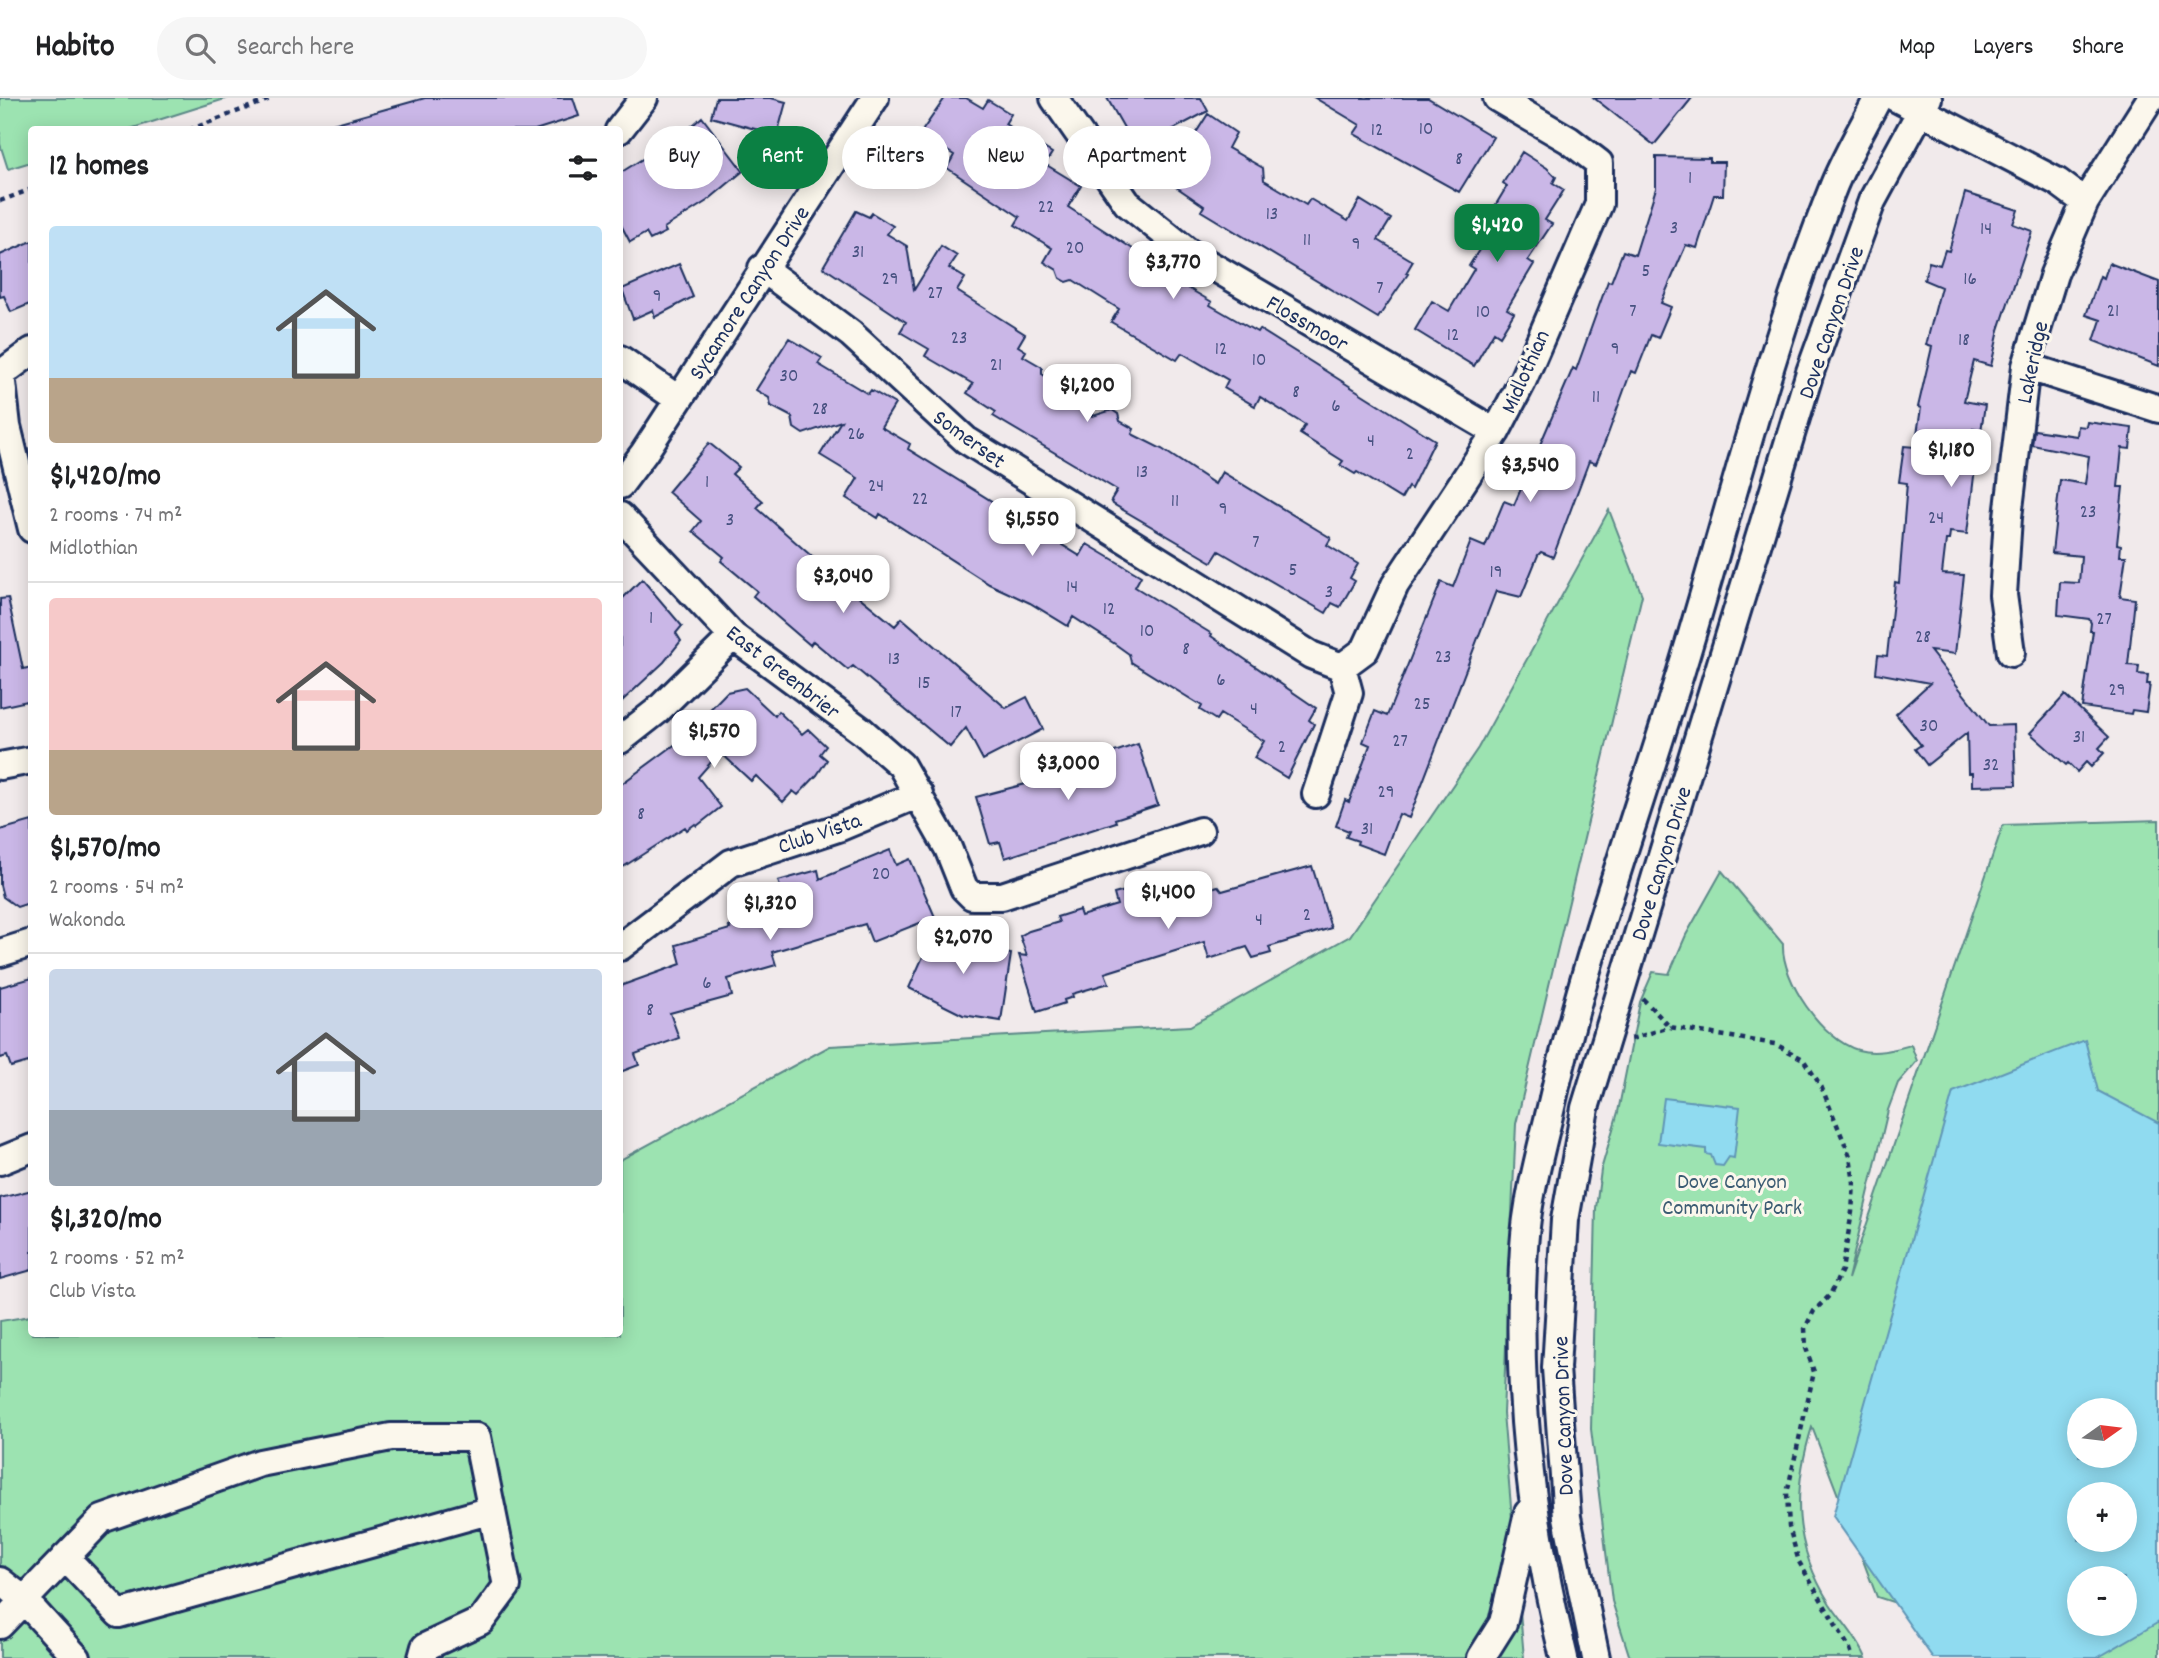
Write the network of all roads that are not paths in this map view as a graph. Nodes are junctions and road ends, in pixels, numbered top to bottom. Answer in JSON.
{"nodes":[{"id":1,"x":644,"y":98,"type":"edge"},
{"id":2,"x":875,"y":98,"type":"edge"},
{"id":3,"x":1054,"y":98,"type":"edge"},
{"id":4,"x":1497,"y":98,"type":"edge"},
{"id":5,"x":1878,"y":98,"type":"edge"},
{"id":6,"x":1896,"y":98,"type":"edge"},
{"id":7,"x":2151,"y":98,"type":"edge"},
{"id":8,"x":1924,"y":104,"type":"edge"},
{"id":9,"x":622,"y":126,"type":"edge"},
{"id":10,"x":2085,"y":202,"type":"junction"},
{"id":11,"x":762,"y":268,"type":"junction"},
{"id":12,"x":28,"y":354,"type":"edge"},
{"id":13,"x":623,"y":361,"type":"edge"},
{"id":14,"x":2026,"y":366,"type":"junction"},
{"id":15,"x":1,"y":374,"type":"edge"},
{"id":16,"x":678,"y":399,"type":"junction"},
{"id":17,"x":2159,"y":409,"type":"edge"},
{"id":18,"x":1496,"y":432,"type":"junction"},
{"id":19,"x":623,"y":481,"type":"edge"},
{"id":20,"x":28,"y":513,"type":"edge"},
{"id":21,"x":623,"y":519,"type":"edge"},
{"id":22,"x":733,"y":636,"type":"junction"},
{"id":23,"x":2011,"y":653,"type":"dead end"},
{"id":24,"x":1342,"y":667,"type":"junction"},
{"id":25,"x":623,"y":738,"type":"edge"},
{"id":26,"x":28,"y":761,"type":"edge"},
{"id":27,"x":0,"y":766,"type":"edge"},
{"id":28,"x":919,"y":794,"type":"junction"},
{"id":29,"x":1316,"y":794,"type":"dead end"},
{"id":30,"x":1200,"y":831,"type":"dead end"},
{"id":31,"x":28,"y":944,"type":"edge"},
{"id":32,"x":623,"y":945,"type":"edge"},
{"id":33,"x":0,"y":953,"type":"edge"},
{"id":34,"x":28,"y":1150,"type":"edge"},
{"id":35,"x":0,"y":1161,"type":"edge"},
{"id":36,"x":1531,"y":1501,"type":"junction"},
{"id":37,"x":492,"y":1510,"type":"junction"},
{"id":38,"x":65,"y":1557,"type":"junction"},
{"id":39,"x":0,"y":1581,"type":"edge"},
{"id":40,"x":23,"y":1599,"type":"junction"},
{"id":41,"x":0,"y":1625,"type":"edge"},
{"id":42,"x":76,"y":1658,"type":"edge"},
{"id":43,"x":422,"y":1658,"type":"edge"},
{"id":44,"x":1480,"y":1658,"type":"edge"},
{"id":45,"x":1563,"y":1658,"type":"edge"},
{"id":46,"x":1596,"y":1658,"type":"edge"}],
"edges":[{"from":1,"to":9,"type":"street"},
{"from":2,"to":11,"type":"street","name":"Sycamore Canyon Drive"},
{"from":3,"to":18,"type":"street","name":"Flossmoor"},
{"from":4,"to":18,"type":"street","name":"Midlothian"},
{"from":5,"to":36,"type":"street","name":"Dove Canyon Drive"},
{"from":6,"to":8,"type":"street"},
{"from":7,"to":10,"type":"street","name":"Lakeridge"},
{"from":8,"to":10,"type":"street"},
{"from":8,"to":46,"type":"street","name":"Dove Canyon Drive"},
{"from":10,"to":14,"type":"street","name":"Lakeridge"},
{"from":11,"to":16,"type":"street","name":"Sycamore Canyon Drive"},
{"from":11,"to":24,"type":"street","name":"Somerset"},
{"from":12,"to":15,"type":"street"},
{"from":13,"to":16,"type":"street"},
{"from":14,"to":17,"type":"street"},
{"from":14,"to":23,"type":"street","name":"Lakeridge"},
{"from":15,"to":20,"type":"street"},
{"from":16,"to":19,"type":"street","name":"Sycamore Canyon Drive"},
{"from":18,"to":24,"type":"street","name":"Midlothian"},
{"from":21,"to":22,"type":"street","name":"East Greenbrier"},
{"from":22,"to":25,"type":"street"},
{"from":22,"to":28,"type":"street","name":"East Greenbrier"},
{"from":24,"to":29,"type":"street"},
{"from":26,"to":27,"type":"street"},
{"from":28,"to":30,"type":"street","name":"East Greenbrier"},
{"from":28,"to":32,"type":"street","name":"Club Vista"},
{"from":31,"to":33,"type":"street"},
{"from":34,"to":35,"type":"street"},
{"from":36,"to":44,"type":"street"},
{"from":36,"to":45,"type":"street","name":"Dove Canyon Drive"},
{"from":37,"to":38,"type":"street"},
{"from":37,"to":38,"type":"street"},
{"from":37,"to":43,"type":"street"},
{"from":38,"to":40,"type":"street"},
{"from":39,"to":40,"type":"street"},
{"from":40,"to":41,"type":"street"},
{"from":40,"to":42,"type":"street"}]}
